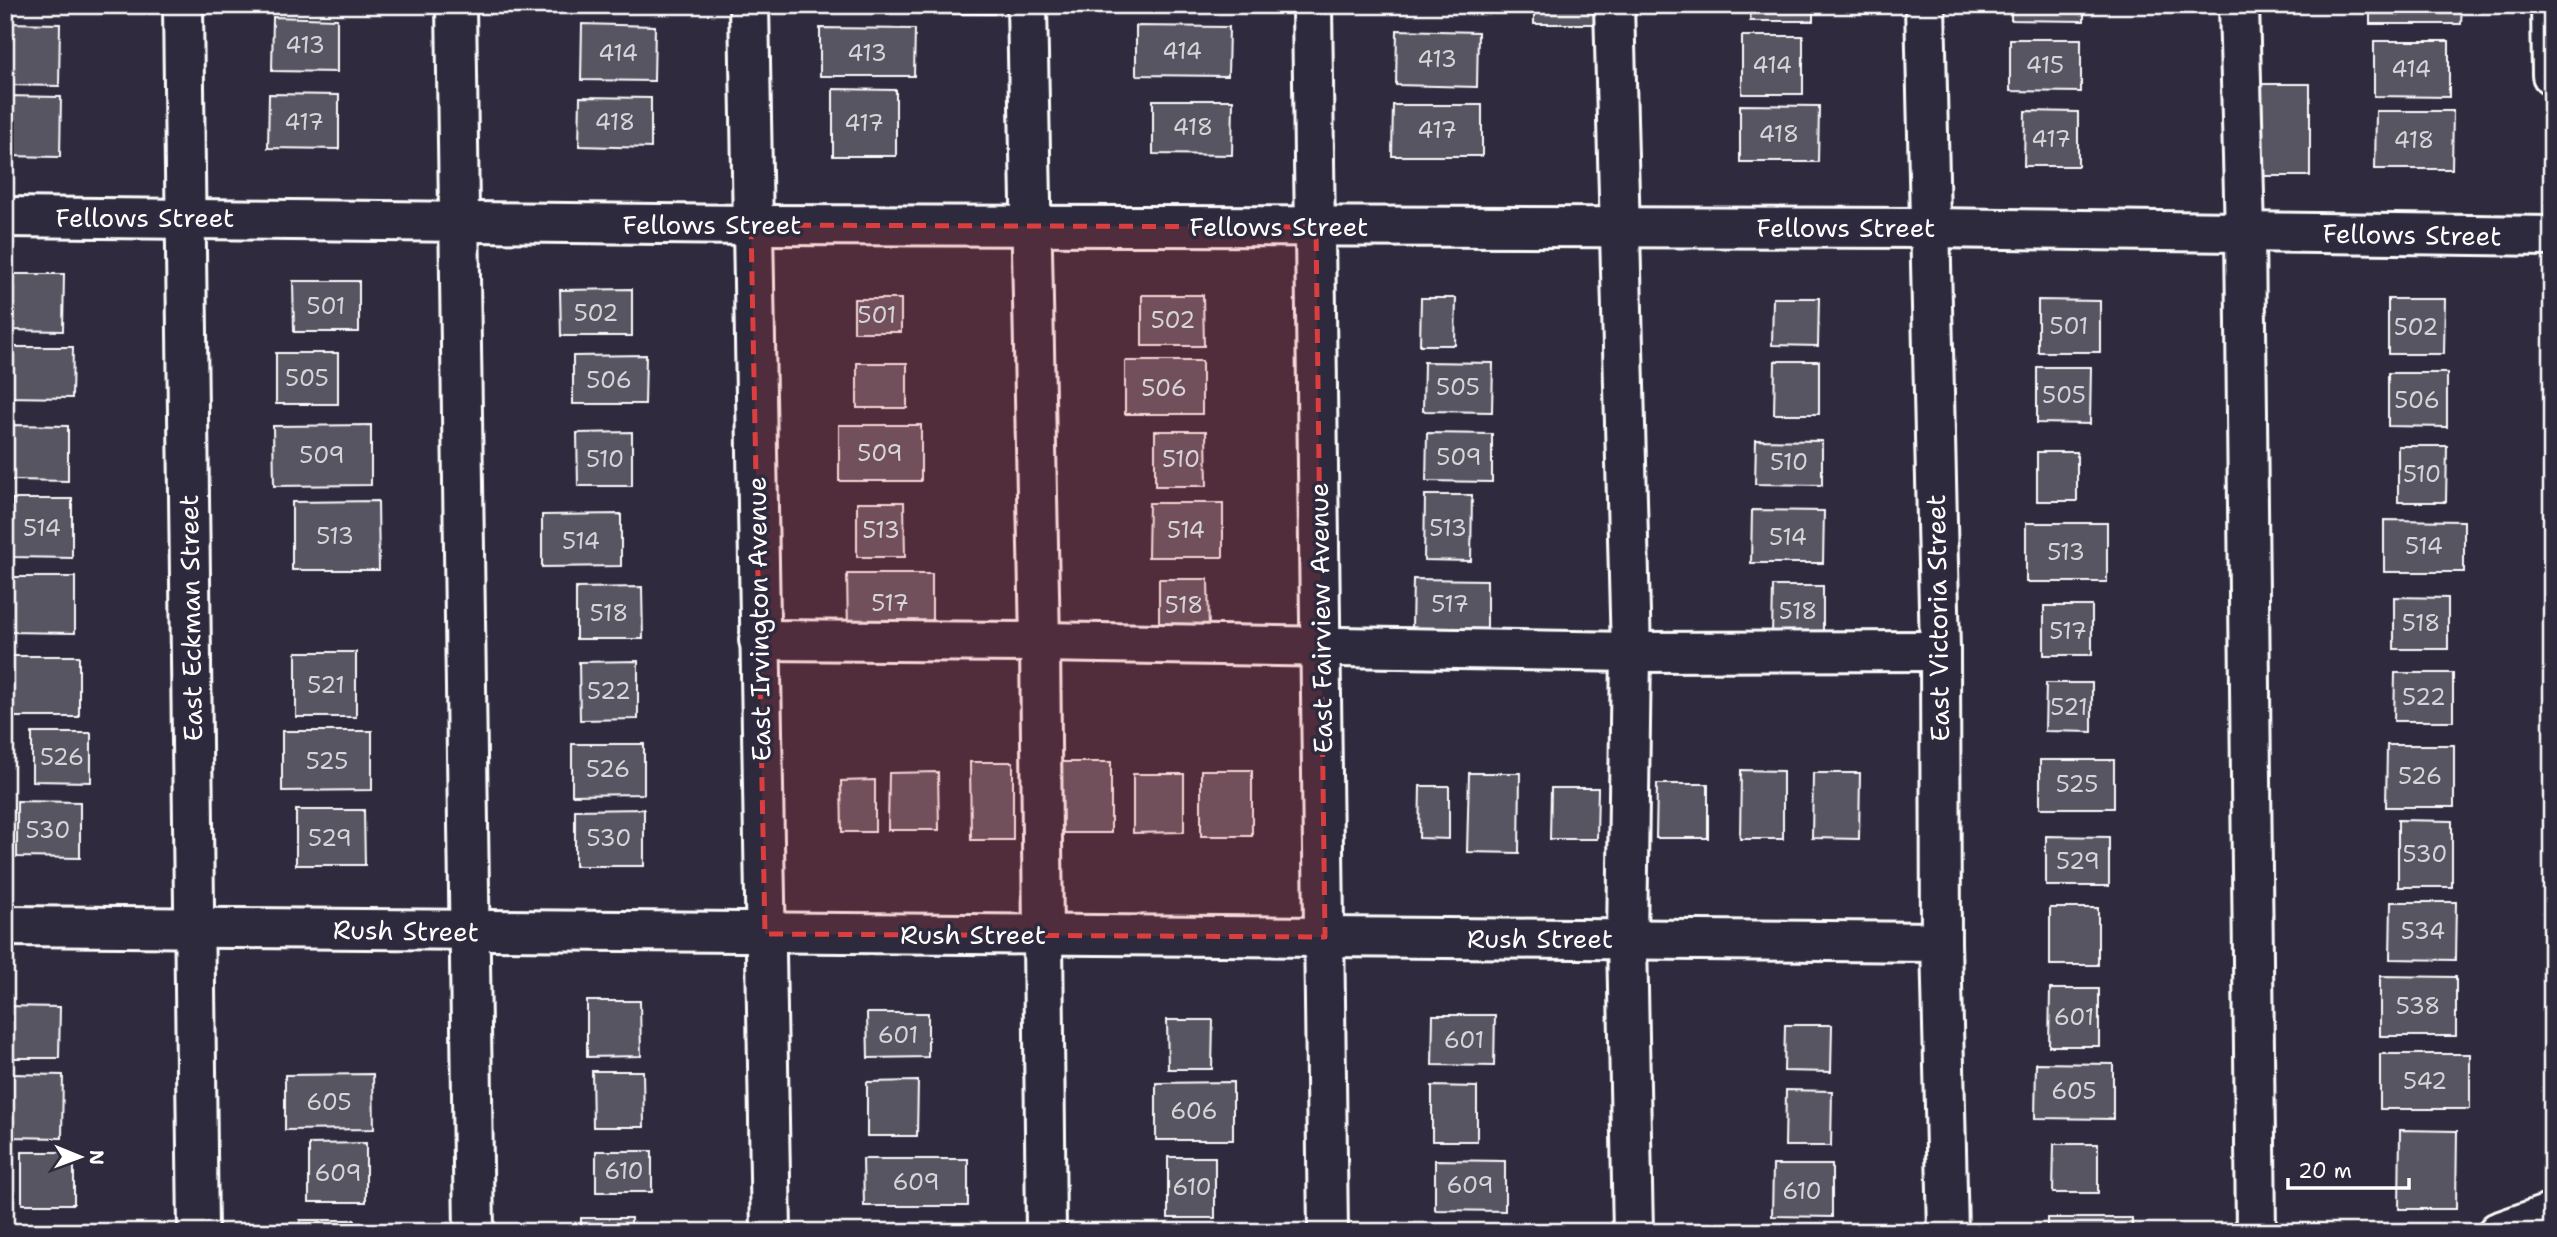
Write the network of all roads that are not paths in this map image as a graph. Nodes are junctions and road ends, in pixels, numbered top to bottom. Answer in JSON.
{"nodes":[{"id":1,"x":183,"y":5,"type":"edge"},
{"id":2,"x":456,"y":5,"type":"edge"},
{"id":3,"x":749,"y":5,"type":"edge"},
{"id":4,"x":1027,"y":5,"type":"edge"},
{"id":5,"x":1312,"y":5,"type":"edge"},
{"id":6,"x":1614,"y":5,"type":"edge"},
{"id":7,"x":1925,"y":5,"type":"edge"},
{"id":8,"x":2239,"y":5,"type":"edge"},
{"id":9,"x":2551,"y":5,"type":"edge"},
{"id":10,"x":2552,"y":75,"type":"edge"},
{"id":11,"x":5,"y":217,"type":"edge"},
{"id":12,"x":187,"y":218,"type":"junction"},
{"id":13,"x":459,"y":223,"type":"junction"},
{"id":14,"x":751,"y":225,"type":"junction"},
{"id":15,"x":1031,"y":226,"type":"junction"},
{"id":16,"x":1316,"y":227,"type":"junction"},
{"id":17,"x":1619,"y":228,"type":"junction"},
{"id":18,"x":1930,"y":228,"type":"junction"},
{"id":19,"x":2245,"y":233,"type":"junction"},
{"id":20,"x":2552,"y":236,"type":"edge"},
{"id":21,"x":759,"y":640,"type":"junction"},
{"id":22,"x":1040,"y":642,"type":"junction"},
{"id":23,"x":1321,"y":646,"type":"junction"},
{"id":24,"x":1940,"y":651,"type":"junction"},
{"id":25,"x":1631,"y":652,"type":"junction"},
{"id":26,"x":5,"y":926,"type":"edge"},
{"id":27,"x":194,"y":928,"type":"junction"},
{"id":28,"x":470,"y":932,"type":"junction"},
{"id":29,"x":765,"y":934,"type":"junction"},
{"id":30,"x":1042,"y":935,"type":"junction"},
{"id":31,"x":1325,"y":937,"type":"junction"},
{"id":32,"x":1627,"y":940,"type":"junction"},
{"id":33,"x":1941,"y":942,"type":"junction"},
{"id":34,"x":2552,"y":1213,"type":"edge"},
{"id":35,"x":198,"y":1232,"type":"edge"},
{"id":36,"x":474,"y":1232,"type":"edge"},
{"id":37,"x":771,"y":1232,"type":"edge"},
{"id":38,"x":1046,"y":1232,"type":"edge"},
{"id":39,"x":1328,"y":1232,"type":"edge"},
{"id":40,"x":1633,"y":1232,"type":"edge"},
{"id":41,"x":1948,"y":1232,"type":"edge"},
{"id":42,"x":2256,"y":1232,"type":"edge"},
{"id":43,"x":2498,"y":1232,"type":"edge"}],
"edges":[{"from":1,"to":12,"type":"street","name":"East Eckman Street"},
{"from":2,"to":13,"type":"street"},
{"from":3,"to":14,"type":"street","name":"East Irvington Avenue"},
{"from":4,"to":15,"type":"street"},
{"from":5,"to":16,"type":"street","name":"East Fairview Avenue"},
{"from":6,"to":17,"type":"street"},
{"from":7,"to":18,"type":"street","name":"East Victoria Street"},
{"from":8,"to":19,"type":"street"},
{"from":9,"to":10,"type":"street"},
{"from":11,"to":12,"type":"street","name":"Fellows Street"},
{"from":12,"to":13,"type":"street","name":"Fellows Street"},
{"from":12,"to":27,"type":"street","name":"East Eckman Street"},
{"from":13,"to":14,"type":"street","name":"Fellows Street"},
{"from":13,"to":28,"type":"street"},
{"from":14,"to":15,"type":"street","name":"Fellows Street"},
{"from":14,"to":21,"type":"street","name":"East Irvington Avenue"},
{"from":15,"to":16,"type":"street","name":"Fellows Street"},
{"from":15,"to":22,"type":"street"},
{"from":16,"to":17,"type":"street","name":"Fellows Street"},
{"from":16,"to":23,"type":"street","name":"East Fairview Avenue"},
{"from":17,"to":18,"type":"street","name":"Fellows Street"},
{"from":17,"to":25,"type":"street"},
{"from":18,"to":19,"type":"street","name":"Fellows Street"},
{"from":18,"to":24,"type":"street","name":"East Victoria Street"},
{"from":19,"to":20,"type":"street","name":"Fellows Street"},
{"from":19,"to":42,"type":"street"},
{"from":21,"to":22,"type":"street"},
{"from":21,"to":29,"type":"street","name":"East Irvington Avenue"},
{"from":22,"to":23,"type":"street"},
{"from":22,"to":30,"type":"street"},
{"from":23,"to":25,"type":"street"},
{"from":23,"to":31,"type":"street","name":"East Fairview Avenue"},
{"from":24,"to":25,"type":"street"},
{"from":24,"to":33,"type":"street","name":"East Victoria Street"},
{"from":25,"to":32,"type":"street"},
{"from":26,"to":27,"type":"street","name":"Rush Street"},
{"from":27,"to":28,"type":"street","name":"Rush Street"},
{"from":27,"to":35,"type":"street","name":"East Eckman Street"},
{"from":28,"to":29,"type":"street","name":"Rush Street"},
{"from":28,"to":36,"type":"street"},
{"from":29,"to":30,"type":"street","name":"Rush Street"},
{"from":29,"to":37,"type":"street","name":"East Irvington Avenue"},
{"from":30,"to":31,"type":"street","name":"Rush Street"},
{"from":30,"to":38,"type":"street"},
{"from":31,"to":32,"type":"street","name":"Rush Street"},
{"from":31,"to":39,"type":"street","name":"East Fairview Avenue"},
{"from":32,"to":33,"type":"street","name":"Rush Street"},
{"from":32,"to":40,"type":"street"},
{"from":33,"to":41,"type":"street","name":"East Victoria Street"},
{"from":34,"to":43,"type":"street"}]}
